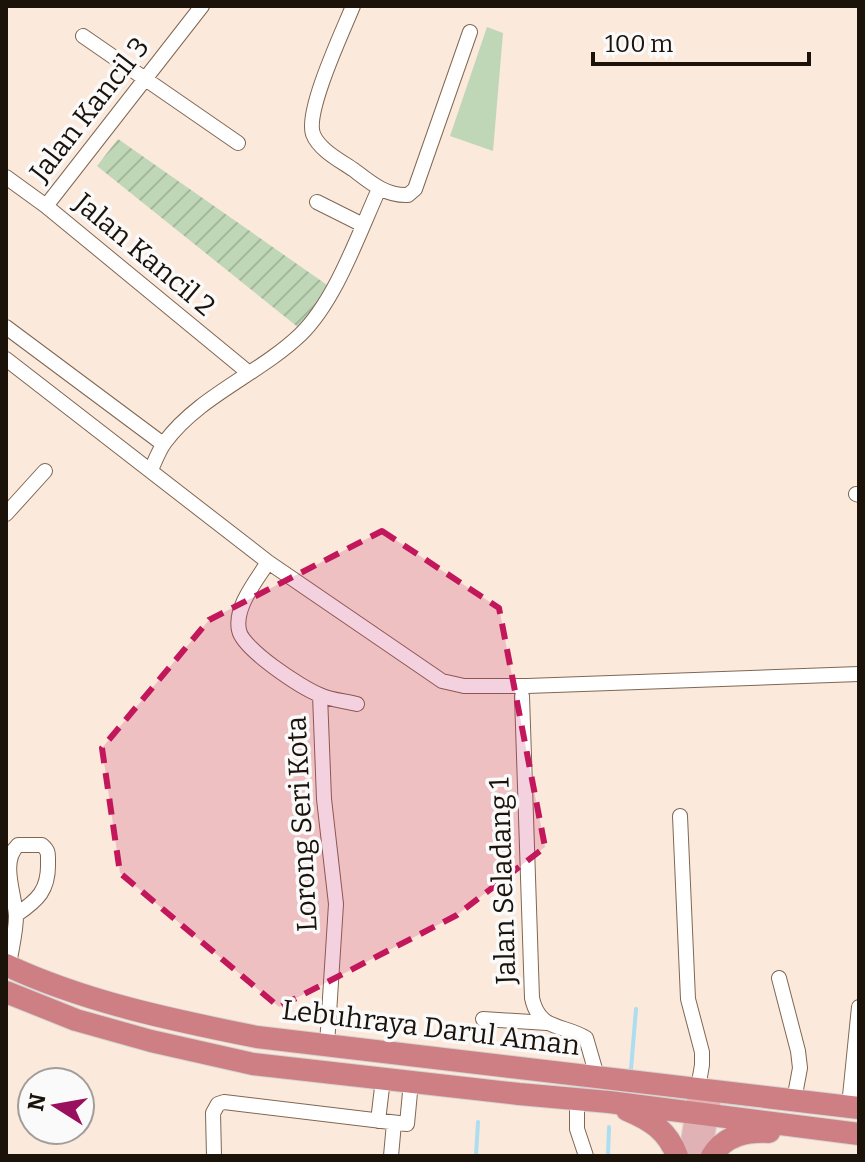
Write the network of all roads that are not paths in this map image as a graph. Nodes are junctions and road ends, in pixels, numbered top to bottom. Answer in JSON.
{"nodes":[{"id":1,"x":202,"y":6,"type":"edge"},
{"id":2,"x":353,"y":6,"type":"edge"},
{"id":3,"x":470,"y":32,"type":"dead end"},
{"id":4,"x":83,"y":36,"type":"dead end"},
{"id":5,"x":145,"y":79,"type":"junction"},
{"id":6,"x":238,"y":143,"type":"dead end"},
{"id":7,"x":6,"y":177,"type":"edge"},
{"id":8,"x":379,"y":189,"type":"junction"},
{"id":9,"x":317,"y":202,"type":"dead end"},
{"id":10,"x":46,"y":206,"type":"junction"},
{"id":11,"x":363,"y":225,"type":"junction"},
{"id":12,"x":6,"y":327,"type":"edge"},
{"id":13,"x":6,"y":359,"type":"edge"},
{"id":14,"x":249,"y":373,"type":"junction"},
{"id":15,"x":163,"y":444,"type":"junction"},
{"id":16,"x":151,"y":470,"type":"junction"},
{"id":17,"x":45,"y":471,"type":"dead end"},
{"id":18,"x":6,"y":514,"type":"edge"},
{"id":19,"x":268,"y":562,"type":"junction"},
{"id":20,"x":859,"y":674,"type":"edge"},
{"id":21,"x":320,"y":695,"type":"junction"},
{"id":22,"x":522,"y":696,"type":"dead end"},
{"id":23,"x":357,"y":704,"type":"dead end"},
{"id":24,"x":680,"y":816,"type":"dead end"},
{"id":25,"x":16,"y":915,"type":"junction"},
{"id":26,"x":8,"y":965,"type":"edge"},
{"id":27,"x":779,"y":978,"type":"dead end"},
{"id":28,"x":6,"y":992,"type":"edge"},
{"id":29,"x":859,"y":1007,"type":"edge"},
{"id":30,"x":483,"y":1019,"type":"dead end"},
{"id":31,"x":547,"y":1023,"type":"junction"},
{"id":32,"x":327,"y":1045,"type":"junction"},
{"id":33,"x":856,"y":1071,"type":"edge"},
{"id":34,"x":597,"y":1076,"type":"junction"},
{"id":35,"x":383,"y":1079,"type":"junction"},
{"id":36,"x":411,"y":1082,"type":"junction"},
{"id":37,"x":706,"y":1089,"type":"junction"},
{"id":38,"x":577,"y":1100,"type":"junction"},
{"id":39,"x":794,"y":1100,"type":"junction"},
{"id":40,"x":609,"y":1102,"type":"junction"},
{"id":41,"x":854,"y":1107,"type":"edge"},
{"id":42,"x":702,"y":1114,"type":"junction"},
{"id":43,"x":378,"y":1121,"type":"junction"},
{"id":44,"x":400,"y":1124,"type":"junction"},
{"id":45,"x":810,"y":1128,"type":"junction"},
{"id":46,"x":859,"y":1134,"type":"edge"},
{"id":47,"x":214,"y":1156,"type":"edge"},
{"id":48,"x":391,"y":1156,"type":"edge"},
{"id":49,"x":586,"y":1156,"type":"edge"},
{"id":50,"x":677,"y":1156,"type":"edge"},
{"id":51,"x":688,"y":1156,"type":"edge"},
{"id":52,"x":702,"y":1156,"type":"edge"},
{"id":53,"x":712,"y":1156,"type":"edge"}],
"edges":[{"from":1,"to":5,"type":"street","name":"Jalan Kancil 3"},
{"from":2,"to":8,"type":"street"},
{"from":3,"to":8,"type":"street"},
{"from":4,"to":5,"type":"street"},
{"from":5,"to":6,"type":"street"},
{"from":5,"to":10,"type":"street","name":"Jalan Kancil 3"},
{"from":7,"to":10,"type":"street","name":"Jalan Kancil 2"},
{"from":8,"to":11,"type":"street"},
{"from":9,"to":11,"type":"street"},
{"from":10,"to":14,"type":"street","name":"Jalan Kancil 2"},
{"from":11,"to":14,"type":"street"},
{"from":12,"to":15,"type":"street"},
{"from":13,"to":16,"type":"street"},
{"from":14,"to":15,"type":"street"},
{"from":15,"to":16,"type":"street"},
{"from":16,"to":19,"type":"street"},
{"from":17,"to":18,"type":"street"},
{"from":19,"to":20,"type":"street"},
{"from":19,"to":21,"type":"street"},
{"from":21,"to":23,"type":"street"},
{"from":21,"to":32,"type":"street","name":"Lorong Seri Kota"},
{"from":22,"to":31,"type":"street","name":"Jalan Seladang 1"},
{"from":24,"to":37,"type":"street"},
{"from":25,"to":25,"type":"street"},
{"from":25,"to":26,"type":"street"},
{"from":26,"to":32,"type":"highway","name":"Lebuhraya Darul Aman"},
{"from":27,"to":39,"type":"street"},
{"from":28,"to":35,"type":"highway","name":"Lebuhraya Darul Aman"},
{"from":29,"to":33,"type":"street"},
{"from":30,"to":31,"type":"street"},
{"from":31,"to":34,"type":"street"},
{"from":32,"to":34,"type":"highway","name":"Lebuhraya Darul Aman"},
{"from":33,"to":41,"type":"street"},
{"from":34,"to":37,"type":"highway","name":"Lebuhraya Darul Aman"},
{"from":35,"to":36,"type":"highway","name":"Lebuhraya Darul Aman"},
{"from":35,"to":43,"type":"street"},
{"from":36,"to":38,"type":"highway","name":"Lebuhraya Darul Aman"},
{"from":36,"to":44,"type":"street"},
{"from":37,"to":39,"type":"highway","name":"Lebuhraya Darul Aman"},
{"from":37,"to":42,"type":"main road"},
{"from":38,"to":40,"type":"highway","name":"Lebuhraya Darul Aman"},
{"from":38,"to":49,"type":"street"},
{"from":39,"to":41,"type":"highway","name":"Lebuhraya Darul Aman"},
{"from":40,"to":42,"type":"highway","name":"Lebuhraya Darul Aman"},
{"from":40,"to":50,"type":"highway"},
{"from":42,"to":45,"type":"highway","name":"Lebuhraya Darul Aman"},
{"from":42,"to":51,"type":"main road"},
{"from":42,"to":52,"type":"main road"},
{"from":43,"to":44,"type":"street"},
{"from":43,"to":47,"type":"street"},
{"from":44,"to":48,"type":"street"},
{"from":45,"to":46,"type":"highway","name":"Lebuhraya Darul Aman"},
{"from":45,"to":53,"type":"highway"}]}
